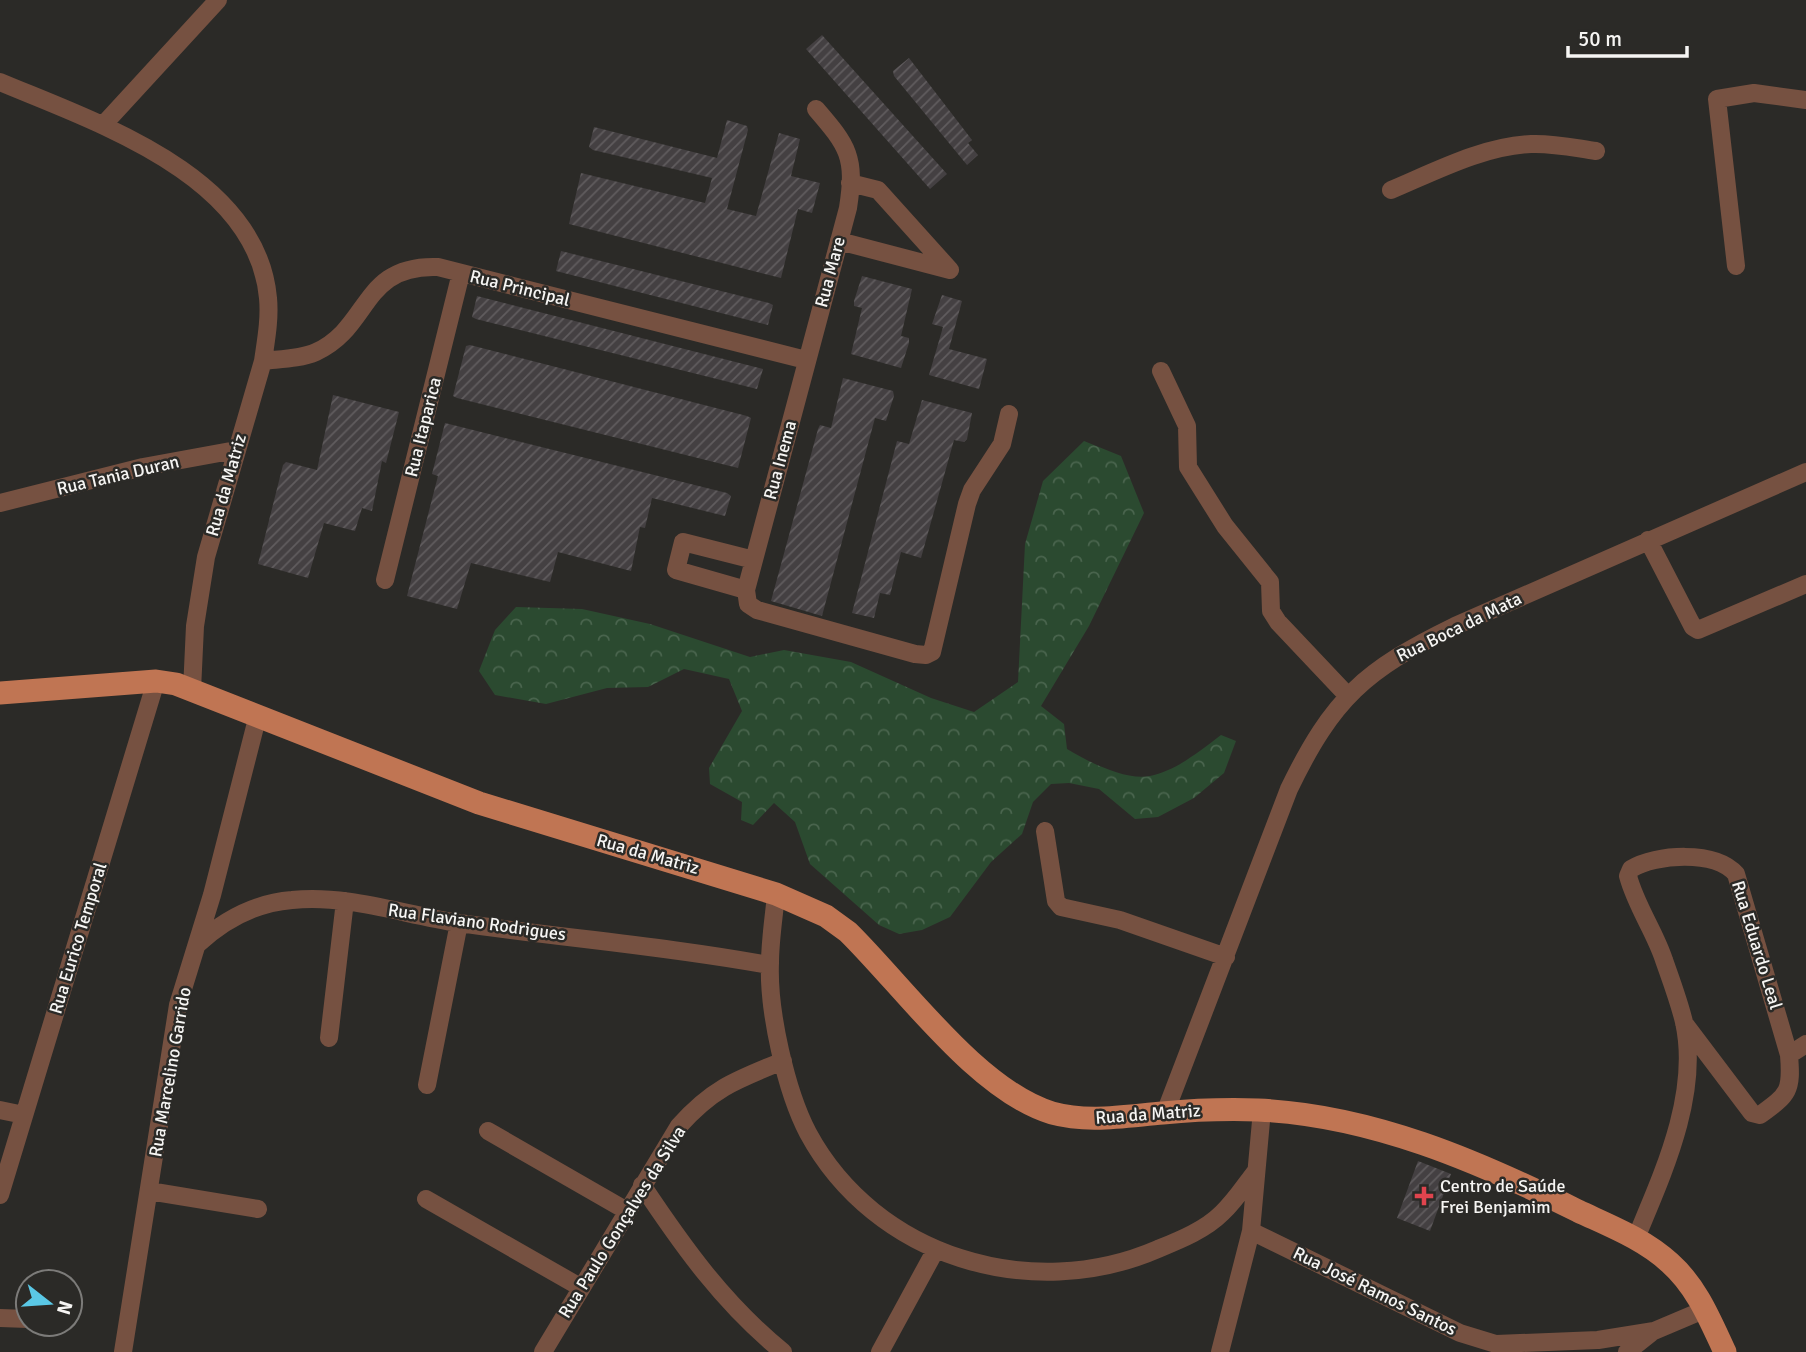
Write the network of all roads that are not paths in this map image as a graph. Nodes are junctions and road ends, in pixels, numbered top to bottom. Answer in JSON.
{"nodes":[{"id":1,"x":218,"y":0,"type":"edge"},
{"id":2,"x":0,"y":82,"type":"edge"},
{"id":3,"x":1806,"y":100,"type":"edge"},
{"id":4,"x":816,"y":109,"type":"dead end"},
{"id":5,"x":104,"y":124,"type":"junction"},
{"id":6,"x":1596,"y":151,"type":"dead end"},
{"id":7,"x":850,"y":183,"type":"junction"},
{"id":8,"x":1391,"y":190,"type":"dead end"},
{"id":9,"x":839,"y":241,"type":"junction"},
{"id":10,"x":1736,"y":266,"type":"dead end"},
{"id":11,"x":461,"y":273,"type":"junction"},
{"id":12,"x":806,"y":360,"type":"junction"},
{"id":13,"x":263,"y":361,"type":"junction"},
{"id":14,"x":1161,"y":371,"type":"dead end"},
{"id":15,"x":1009,"y":414,"type":"dead end"},
{"id":16,"x":236,"y":450,"type":"junction"},
{"id":17,"x":1806,"y":472,"type":"edge"},
{"id":18,"x":0,"y":503,"type":"edge"},
{"id":19,"x":1648,"y":540,"type":"junction"},
{"id":20,"x":754,"y":560,"type":"junction"},
{"id":21,"x":385,"y":580,"type":"dead end"},
{"id":22,"x":1806,"y":584,"type":"edge"},
{"id":23,"x":746,"y":590,"type":"junction"},
{"id":24,"x":156,"y":681,"type":"junction"},
{"id":25,"x":192,"y":690,"type":"junction"},
{"id":26,"x":0,"y":693,"type":"edge"},
{"id":27,"x":1347,"y":695,"type":"junction"},
{"id":28,"x":258,"y":715,"type":"junction"},
{"id":29,"x":1045,"y":831,"type":"dead end"},
{"id":30,"x":776,"y":894,"type":"junction"},
{"id":31,"x":345,"y":901,"type":"junction"},
{"id":32,"x":459,"y":923,"type":"junction"},
{"id":33,"x":196,"y":946,"type":"junction"},
{"id":34,"x":1226,"y":957,"type":"junction"},
{"id":35,"x":769,"y":965,"type":"junction"},
{"id":36,"x":1684,"y":1023,"type":"junction"},
{"id":37,"x":329,"y":1038,"type":"dead end"},
{"id":38,"x":1806,"y":1044,"type":"edge"},
{"id":39,"x":1789,"y":1055,"type":"junction"},
{"id":40,"x":783,"y":1061,"type":"junction"},
{"id":41,"x":427,"y":1085,"type":"dead end"},
{"id":42,"x":1262,"y":1110,"type":"junction"},
{"id":43,"x":0,"y":1111,"type":"edge"},
{"id":44,"x":1165,"y":1113,"type":"junction"},
{"id":45,"x":24,"y":1115,"type":"junction"},
{"id":46,"x":488,"y":1131,"type":"dead end"},
{"id":47,"x":1256,"y":1171,"type":"junction"},
{"id":48,"x":642,"y":1185,"type":"junction"},
{"id":49,"x":149,"y":1191,"type":"junction"},
{"id":50,"x":0,"y":1195,"type":"edge"},
{"id":51,"x":426,"y":1199,"type":"dead end"},
{"id":52,"x":258,"y":1209,"type":"dead end"},
{"id":53,"x":627,"y":1211,"type":"junction"},
{"id":54,"x":1251,"y":1231,"type":"junction"},
{"id":55,"x":1636,"y":1238,"type":"junction"},
{"id":56,"x":935,"y":1251,"type":"junction"},
{"id":57,"x":580,"y":1287,"type":"junction"},
{"id":58,"x":1706,"y":1309,"type":"junction"},
{"id":59,"x":1654,"y":1331,"type":"junction"},
{"id":60,"x":546,"y":1351,"type":"edge"},
{"id":61,"x":122,"y":1352,"type":"edge"},
{"id":62,"x":783,"y":1352,"type":"edge"},
{"id":63,"x":880,"y":1352,"type":"edge"},
{"id":64,"x":1220,"y":1352,"type":"edge"},
{"id":65,"x":1627,"y":1352,"type":"edge"},
{"id":66,"x":1725,"y":1352,"type":"edge"}],
"edges":[{"from":1,"to":5,"type":"street"},
{"from":2,"to":5,"type":"street","name":"Rua da Matriz"},
{"from":3,"to":10,"type":"street"},
{"from":4,"to":7,"type":"street","name":"Rua Mare"},
{"from":5,"to":13,"type":"street","name":"Rua da Matriz"},
{"from":6,"to":8,"type":"street"},
{"from":7,"to":9,"type":"street","name":"Rua Mare"},
{"from":7,"to":9,"type":"street"},
{"from":9,"to":12,"type":"street","name":"Rua Mare"},
{"from":11,"to":12,"type":"street","name":"Rua Principal"},
{"from":11,"to":13,"type":"street","name":"Rua Principal"},
{"from":11,"to":21,"type":"street","name":"Rua Itaparica"},
{"from":12,"to":20,"type":"street","name":"Rua Inema"},
{"from":13,"to":16,"type":"street","name":"Rua da Matriz"},
{"from":14,"to":27,"type":"street"},
{"from":15,"to":23,"type":"street"},
{"from":16,"to":18,"type":"street","name":"Rua Tania Duran"},
{"from":16,"to":25,"type":"street","name":"Rua da Matriz"},
{"from":17,"to":19,"type":"street","name":"Rua Boca da Mata"},
{"from":19,"to":22,"type":"street"},
{"from":19,"to":27,"type":"street","name":"Rua Boca da Mata"},
{"from":20,"to":23,"type":"street","name":"Rua Inema"},
{"from":20,"to":23,"type":"street"},
{"from":24,"to":25,"type":"main road"},
{"from":24,"to":26,"type":"main road"},
{"from":24,"to":45,"type":"street","name":"Rua Eurico Temporal"},
{"from":25,"to":28,"type":"main road","name":"Rua da Matriz"},
{"from":27,"to":34,"type":"street","name":"Rua Boca da Mata"},
{"from":28,"to":30,"type":"main road","name":"Rua da Matriz"},
{"from":28,"to":33,"type":"street","name":"Rua Marcelino Garrido"},
{"from":29,"to":34,"type":"street"},
{"from":30,"to":35,"type":"street"},
{"from":30,"to":44,"type":"main road","name":"Rua da Matriz"},
{"from":31,"to":32,"type":"street","name":"Rua Flaviano Rodrigues"},
{"from":31,"to":33,"type":"street","name":"Rua Flaviano Rodrigues"},
{"from":31,"to":37,"type":"street"},
{"from":32,"to":35,"type":"street","name":"Rua Flaviano Rodrigues"},
{"from":32,"to":41,"type":"street"},
{"from":33,"to":49,"type":"street","name":"Rua Marcelino Garrido"},
{"from":34,"to":44,"type":"street","name":"Rua Boca da Mata"},
{"from":35,"to":40,"type":"street"},
{"from":36,"to":39,"type":"street","name":"Rua Eduardo Leal"},
{"from":36,"to":39,"type":"street","name":"Rua Eduardo Leal"},
{"from":36,"to":55,"type":"street","name":"Rua Eduardo Leal"},
{"from":38,"to":39,"type":"street"},
{"from":40,"to":48,"type":"street","name":"Rua Paulo Gonçalves da Silva"},
{"from":40,"to":56,"type":"street"},
{"from":42,"to":44,"type":"main road","name":"Rua da Matriz"},
{"from":42,"to":47,"type":"street"},
{"from":42,"to":55,"type":"main road","name":"Rua da Matriz"},
{"from":43,"to":45,"type":"street"},
{"from":45,"to":50,"type":"street","name":"Rua Eurico Temporal"},
{"from":46,"to":53,"type":"street"},
{"from":47,"to":54,"type":"street"},
{"from":47,"to":56,"type":"street"},
{"from":48,"to":53,"type":"street","name":"Rua Paulo Gonçalves da Silva"},
{"from":48,"to":62,"type":"street"},
{"from":49,"to":52,"type":"street"},
{"from":49,"to":61,"type":"street","name":"Rua Marcelino Garrido"},
{"from":51,"to":57,"type":"street"},
{"from":53,"to":57,"type":"street","name":"Rua Paulo Gonçalves da Silva"},
{"from":54,"to":59,"type":"street","name":"Rua José Ramos Santos"},
{"from":54,"to":64,"type":"street"},
{"from":55,"to":58,"type":"main road","name":"Rua da Matriz"},
{"from":56,"to":63,"type":"street"},
{"from":57,"to":60,"type":"street","name":"Rua Paulo Gonçalves da Silva"},
{"from":58,"to":59,"type":"street","name":"Rua José Ramos Santos"},
{"from":58,"to":66,"type":"main road","name":"Rua da Matriz"},
{"from":59,"to":65,"type":"street"}]}
